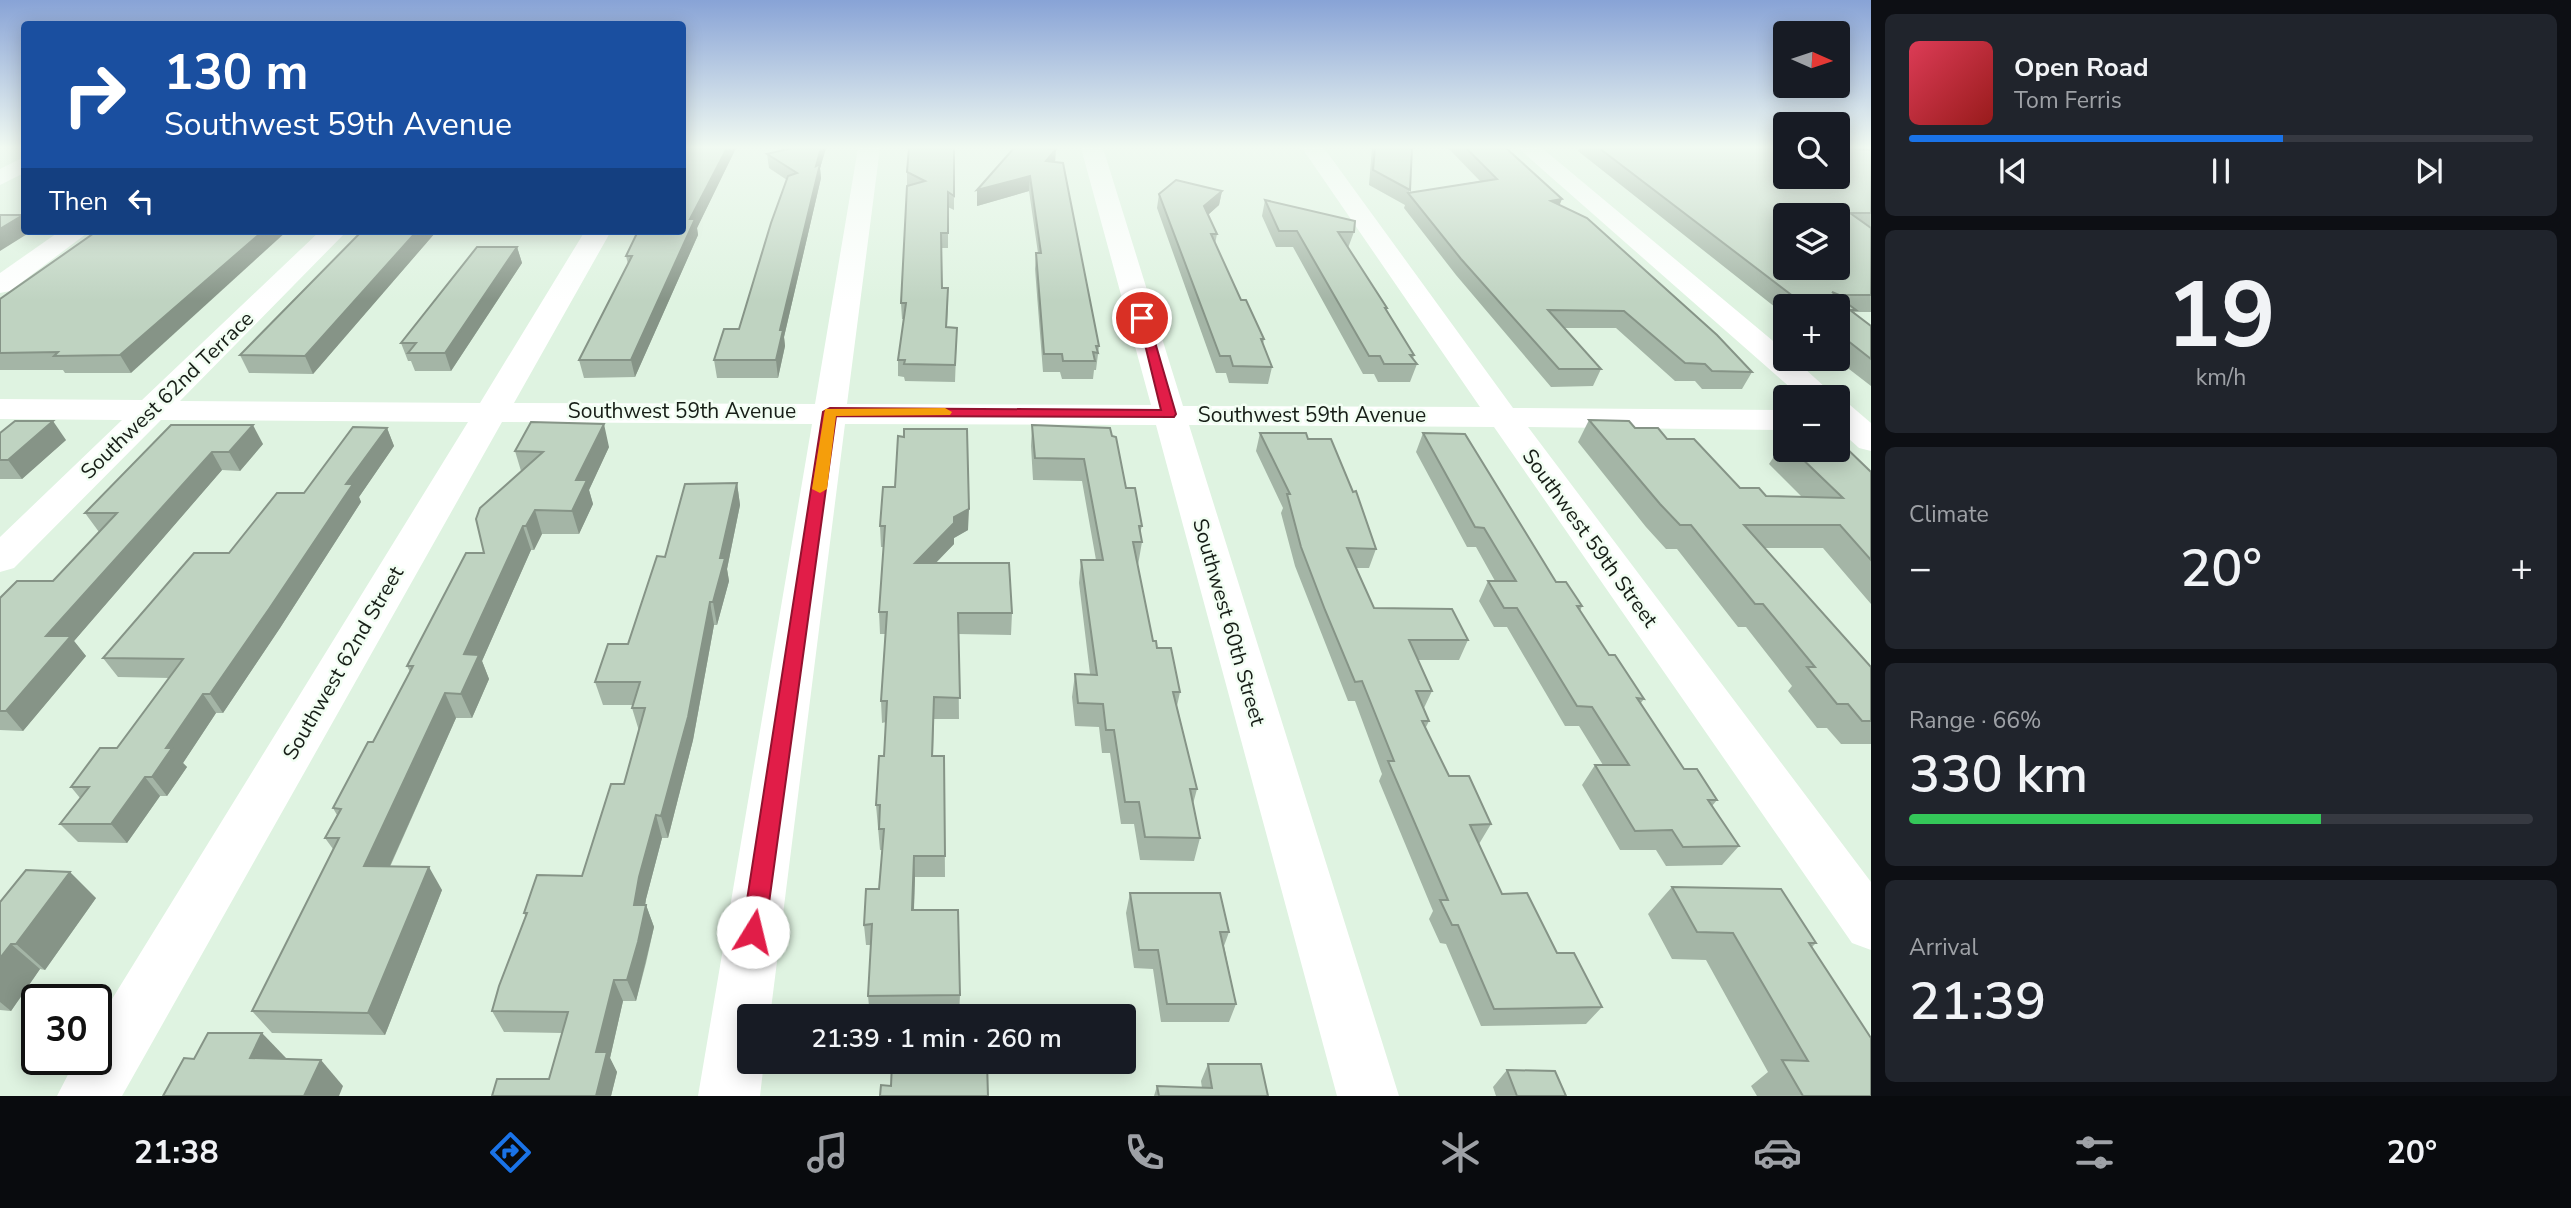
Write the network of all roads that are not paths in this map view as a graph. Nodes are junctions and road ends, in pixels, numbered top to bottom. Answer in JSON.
{"nodes":[{"id":1,"x":861,"y":199,"type":"edge"},
{"id":2,"x":1107,"y":199,"type":"edge"},
{"id":3,"x":1350,"y":199,"type":"edge"},
{"id":4,"x":1589,"y":199,"type":"edge"},
{"id":5,"x":71,"y":235,"type":"edge"},
{"id":6,"x":330,"y":235,"type":"edge"},
{"id":7,"x":596,"y":235,"type":"edge"},
{"id":8,"x":0,"y":285,"type":"edge"},
{"id":9,"x":1806,"y":385,"type":"edge"},
{"id":10,"x":0,"y":409,"type":"edge"},
{"id":11,"x":150,"y":411,"type":"junction"},
{"id":12,"x":491,"y":412,"type":"junction"},
{"id":13,"x":830,"y":412,"type":"junction"},
{"id":14,"x":1169,"y":414,"type":"junction"},
{"id":15,"x":1503,"y":417,"type":"junction"},
{"id":16,"x":1773,"y":420,"type":"edge"},
{"id":17,"x":0,"y":559,"type":"edge"},
{"id":18,"x":1871,"y":925,"type":"edge"},
{"id":19,"x":88,"y":1096,"type":"edge"},
{"id":20,"x":729,"y":1096,"type":"edge"},
{"id":21,"x":1368,"y":1096,"type":"edge"}],
"edges":[{"from":1,"to":13,"type":"street"},
{"from":2,"to":14,"type":"street","name":"Southwest 60th Street"},
{"from":3,"to":15,"type":"street","name":"Southwest 59th Street"},
{"from":4,"to":9,"type":"street"},
{"from":5,"to":8,"type":"street"},
{"from":6,"to":11,"type":"street","name":"Southwest 62nd Terrace"},
{"from":7,"to":12,"type":"street","name":"Southwest 62nd Street"},
{"from":10,"to":11,"type":"street","name":"Southwest 59th Avenue"},
{"from":11,"to":12,"type":"street","name":"Southwest 59th Avenue"},
{"from":11,"to":17,"type":"street","name":"Southwest 62nd Terrace"},
{"from":12,"to":13,"type":"street","name":"Southwest 59th Avenue"},
{"from":12,"to":19,"type":"street","name":"Southwest 62nd Street"},
{"from":13,"to":14,"type":"street","name":"Southwest 59th Avenue"},
{"from":13,"to":20,"type":"street"},
{"from":14,"to":15,"type":"street","name":"Southwest 59th Avenue"},
{"from":14,"to":21,"type":"street","name":"Southwest 60th Street"},
{"from":15,"to":16,"type":"street","name":"Southwest 59th Avenue"},
{"from":15,"to":18,"type":"street","name":"Southwest 59th Street"}]}
